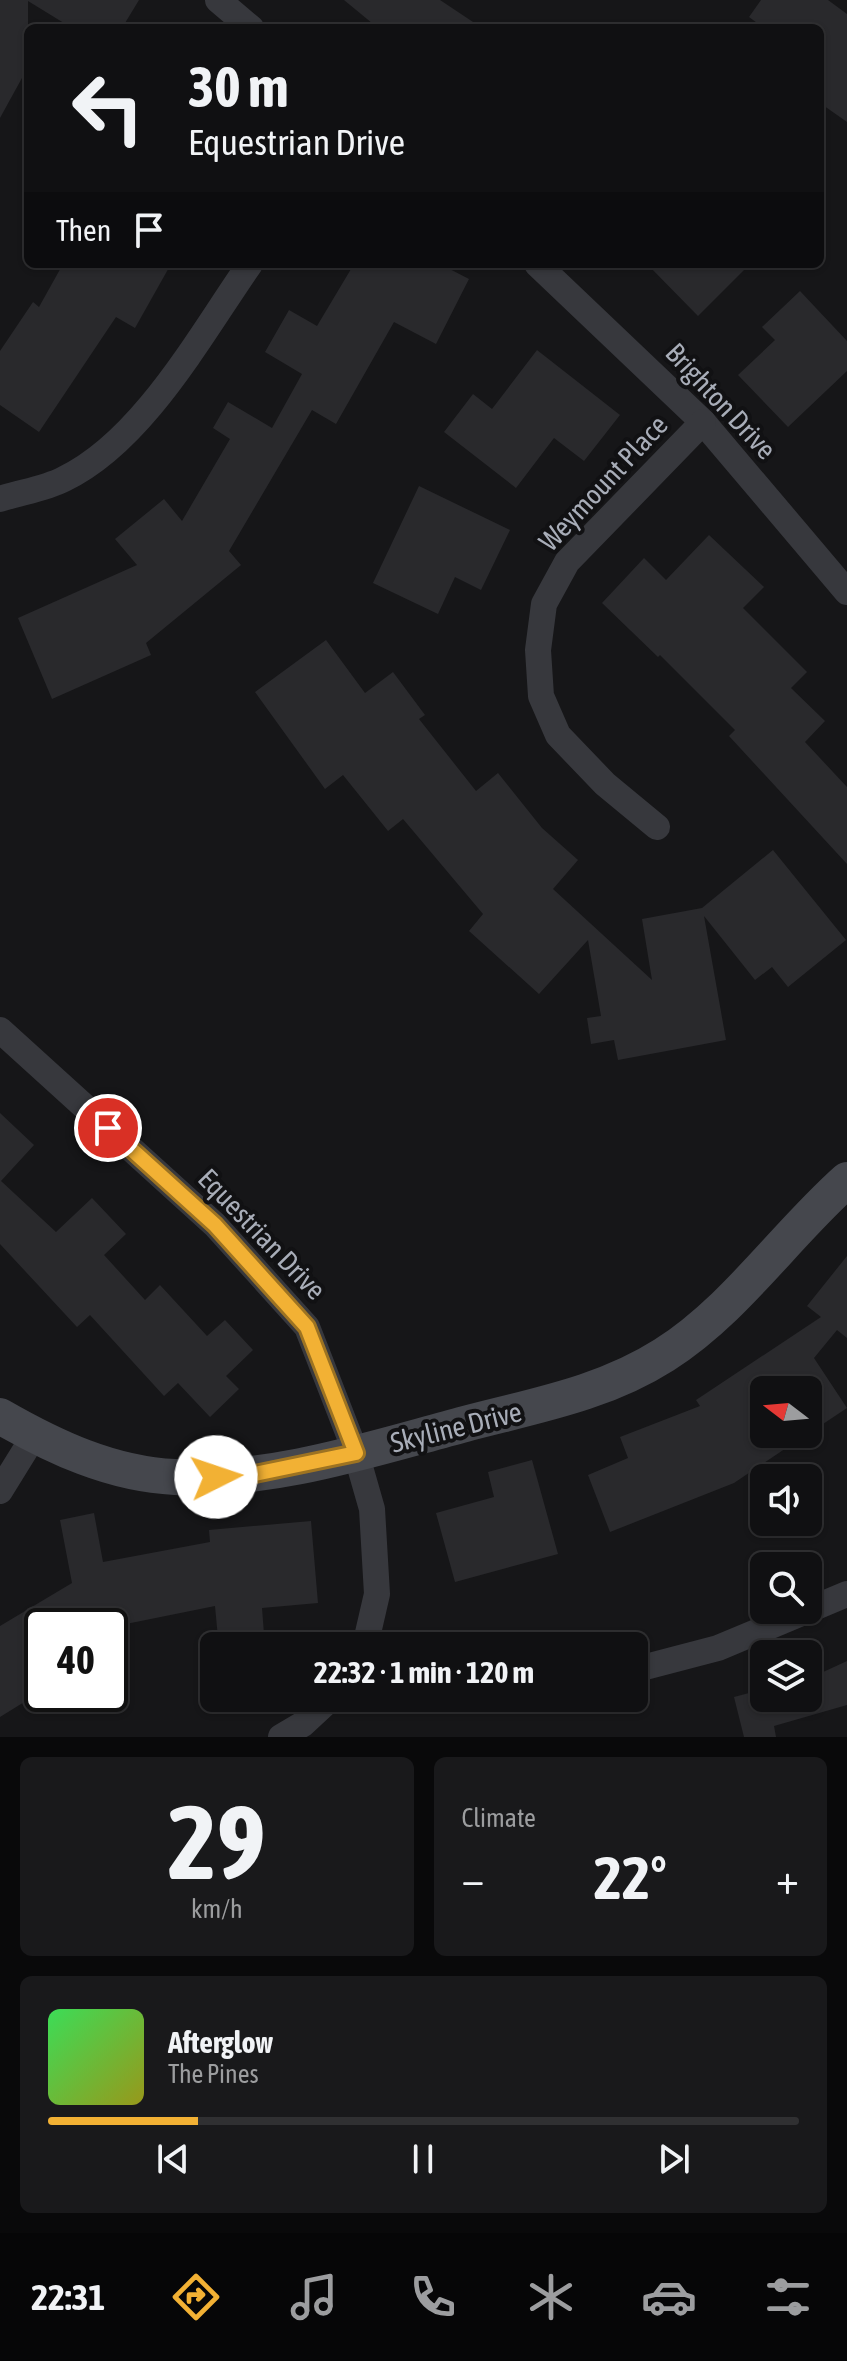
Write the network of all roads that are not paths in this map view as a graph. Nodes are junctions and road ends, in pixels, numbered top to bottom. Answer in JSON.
{"nodes":[{"id":1,"x":218,"y":0,"type":"edge"},
{"id":2,"x":246,"y":24,"type":"edge"},
{"id":3,"x":247,"y":268,"type":"edge"},
{"id":4,"x":541,"y":268,"type":"edge"},
{"id":5,"x":703,"y":422,"type":"junction"},
{"id":6,"x":0,"y":499,"type":"edge"},
{"id":7,"x":847,"y":592,"type":"edge"},
{"id":8,"x":657,"y":827,"type":"dead end"},
{"id":9,"x":0,"y":1030,"type":"edge"},
{"id":10,"x":847,"y":1180,"type":"edge"},
{"id":11,"x":0,"y":1416,"type":"edge"},
{"id":12,"x":34,"y":1436,"type":"junction"},
{"id":13,"x":356,"y":1453,"type":"junction"},
{"id":14,"x":0,"y":1491,"type":"edge"},
{"id":15,"x":847,"y":1594,"type":"edge"},
{"id":16,"x":372,"y":1632,"type":"edge"},
{"id":17,"x":648,"y":1666,"type":"edge"},
{"id":18,"x":316,"y":1712,"type":"edge"},
{"id":19,"x":281,"y":1737,"type":"edge"}],
"edges":[{"from":1,"to":2,"type":"street"},
{"from":3,"to":6,"type":"street"},
{"from":4,"to":5,"type":"street","name":"Brighton Drive"},
{"from":5,"to":7,"type":"street","name":"Brighton Drive"},
{"from":5,"to":8,"type":"street","name":"Weymount Place"},
{"from":9,"to":13,"type":"street","name":"Equestrian Drive"},
{"from":10,"to":13,"type":"street","name":"Skyline Drive"},
{"from":11,"to":12,"type":"street","name":"Skyline Drive"},
{"from":12,"to":13,"type":"street","name":"Skyline Drive"},
{"from":12,"to":14,"type":"street"},
{"from":13,"to":16,"type":"street","name":"Equestrian Drive"},
{"from":15,"to":17,"type":"street"},
{"from":18,"to":19,"type":"street"}]}
